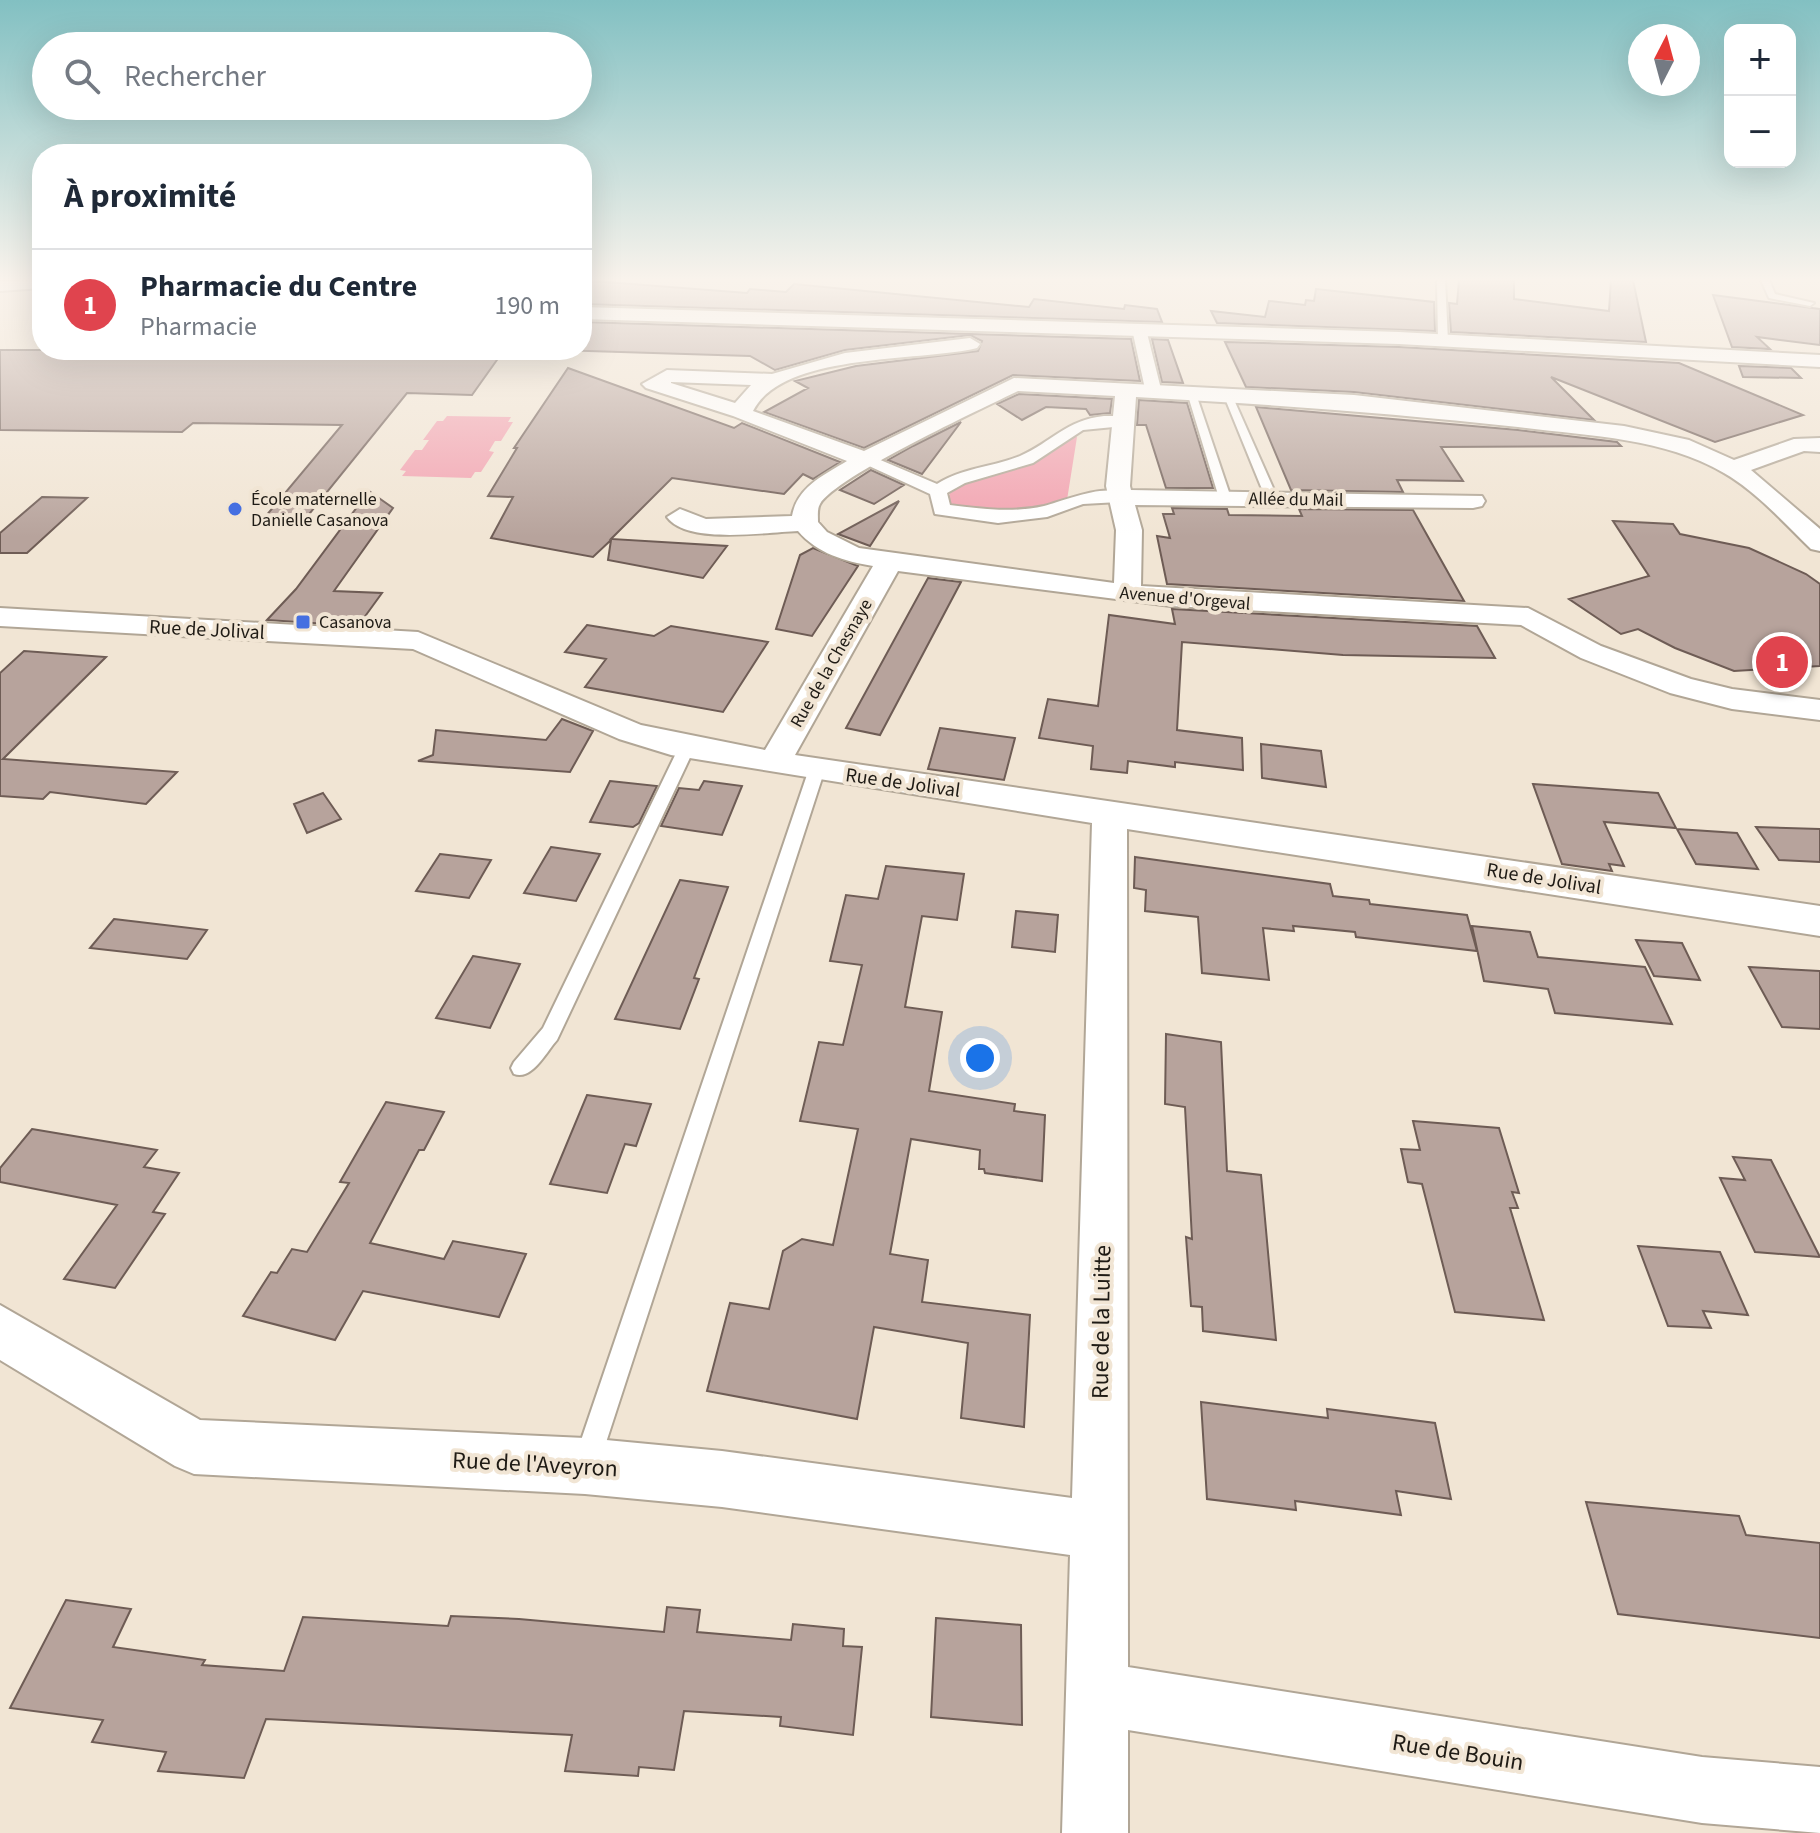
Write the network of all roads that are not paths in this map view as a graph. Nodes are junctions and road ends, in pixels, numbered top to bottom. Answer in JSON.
{"nodes":[{"id":1,"x":824,"y":366,"type":"edge"},
{"id":2,"x":994,"y":366,"type":"edge"},
{"id":3,"x":1148,"y":366,"type":"edge"},
{"id":4,"x":773,"y":380,"type":"junction"},
{"id":5,"x":1014,"y":384,"type":"junction"},
{"id":6,"x":1126,"y":388,"type":"junction"},
{"id":7,"x":1153,"y":389,"type":"junction"},
{"id":8,"x":1190,"y":391,"type":"junction"},
{"id":9,"x":1226,"y":393,"type":"junction"},
{"id":10,"x":742,"y":412,"type":"junction"},
{"id":11,"x":1124,"y":421,"type":"junction"},
{"id":12,"x":1814,"y":440,"type":"edge"},
{"id":13,"x":865,"y":460,"type":"junction"},
{"id":14,"x":1733,"y":468,"type":"junction"},
{"id":15,"x":938,"y":491,"type":"junction"},
{"id":16,"x":1119,"y":497,"type":"junction"},
{"id":17,"x":1225,"y":498,"type":"junction"},
{"id":18,"x":1272,"y":499,"type":"junction"},
{"id":19,"x":1473,"y":501,"type":"dead end"},
{"id":20,"x":680,"y":517,"type":"dead end"},
{"id":21,"x":805,"y":523,"type":"junction"},
{"id":22,"x":1820,"y":543,"type":"edge"},
{"id":23,"x":889,"y":562,"type":"junction"},
{"id":24,"x":1127,"y":593,"type":"junction"},
{"id":25,"x":0,"y":617,"type":"edge"},
{"id":26,"x":1820,"y":710,"type":"edge"},
{"id":27,"x":687,"y":747,"type":"junction"},
{"id":28,"x":774,"y":763,"type":"junction"},
{"id":29,"x":817,"y":769,"type":"junction"},
{"id":30,"x":1110,"y":811,"type":"junction"},
{"id":31,"x":1820,"y":921,"type":"edge"},
{"id":32,"x":521,"y":1068,"type":"dead end"},
{"id":33,"x":0,"y":1331,"type":"edge"},
{"id":34,"x":585,"y":1466,"type":"junction"},
{"id":35,"x":1098,"y":1530,"type":"junction"},
{"id":36,"x":1098,"y":1694,"type":"junction"},
{"id":37,"x":1820,"y":1800,"type":"edge"},
{"id":38,"x":1095,"y":1833,"type":"edge"}],
"edges":[{"from":1,"to":4,"type":"street"},
{"from":2,"to":5,"type":"street"},
{"from":3,"to":7,"type":"street"},
{"from":4,"to":10,"type":"street"},
{"from":4,"to":10,"type":"street"},
{"from":5,"to":6,"type":"street"},
{"from":5,"to":13,"type":"street"},
{"from":6,"to":7,"type":"street"},
{"from":6,"to":11,"type":"street"},
{"from":7,"to":8,"type":"street"},
{"from":8,"to":9,"type":"street"},
{"from":8,"to":17,"type":"lane"},
{"from":9,"to":14,"type":"street"},
{"from":9,"to":18,"type":"lane"},
{"from":10,"to":13,"type":"street"},
{"from":11,"to":15,"type":"street"},
{"from":11,"to":16,"type":"street"},
{"from":12,"to":14,"type":"street"},
{"from":13,"to":15,"type":"street"},
{"from":13,"to":21,"type":"street"},
{"from":14,"to":22,"type":"street"},
{"from":15,"to":16,"type":"street"},
{"from":16,"to":17,"type":"street","name":"Allée du Mail"},
{"from":16,"to":24,"type":"street"},
{"from":17,"to":18,"type":"street","name":"Allée du Mail"},
{"from":18,"to":19,"type":"street","name":"Allée du Mail"},
{"from":20,"to":21,"type":"street"},
{"from":21,"to":23,"type":"street","name":"Avenue d'Orgeval"},
{"from":23,"to":24,"type":"street","name":"Avenue d'Orgeval"},
{"from":23,"to":28,"type":"street","name":"Rue de la Chesnaye"},
{"from":24,"to":26,"type":"street","name":"Avenue d'Orgeval"},
{"from":25,"to":27,"type":"street","name":"Rue de Jolival"},
{"from":27,"to":28,"type":"street","name":"Rue de Jolival"},
{"from":27,"to":32,"type":"lane"},
{"from":28,"to":29,"type":"street","name":"Rue de Jolival"},
{"from":29,"to":30,"type":"street","name":"Rue de Jolival"},
{"from":29,"to":34,"type":"lane"},
{"from":30,"to":31,"type":"street","name":"Rue de Jolival"},
{"from":30,"to":35,"type":"street","name":"Rue de la Luitte"},
{"from":33,"to":34,"type":"street","name":"Rue de l'Aveyron"},
{"from":34,"to":35,"type":"street","name":"Rue de l'Aveyron"},
{"from":35,"to":36,"type":"street","name":"Rue de la Luitte"},
{"from":36,"to":37,"type":"street","name":"Rue de Bouin"},
{"from":36,"to":38,"type":"street","name":"Rue de la Luitte"}]}
